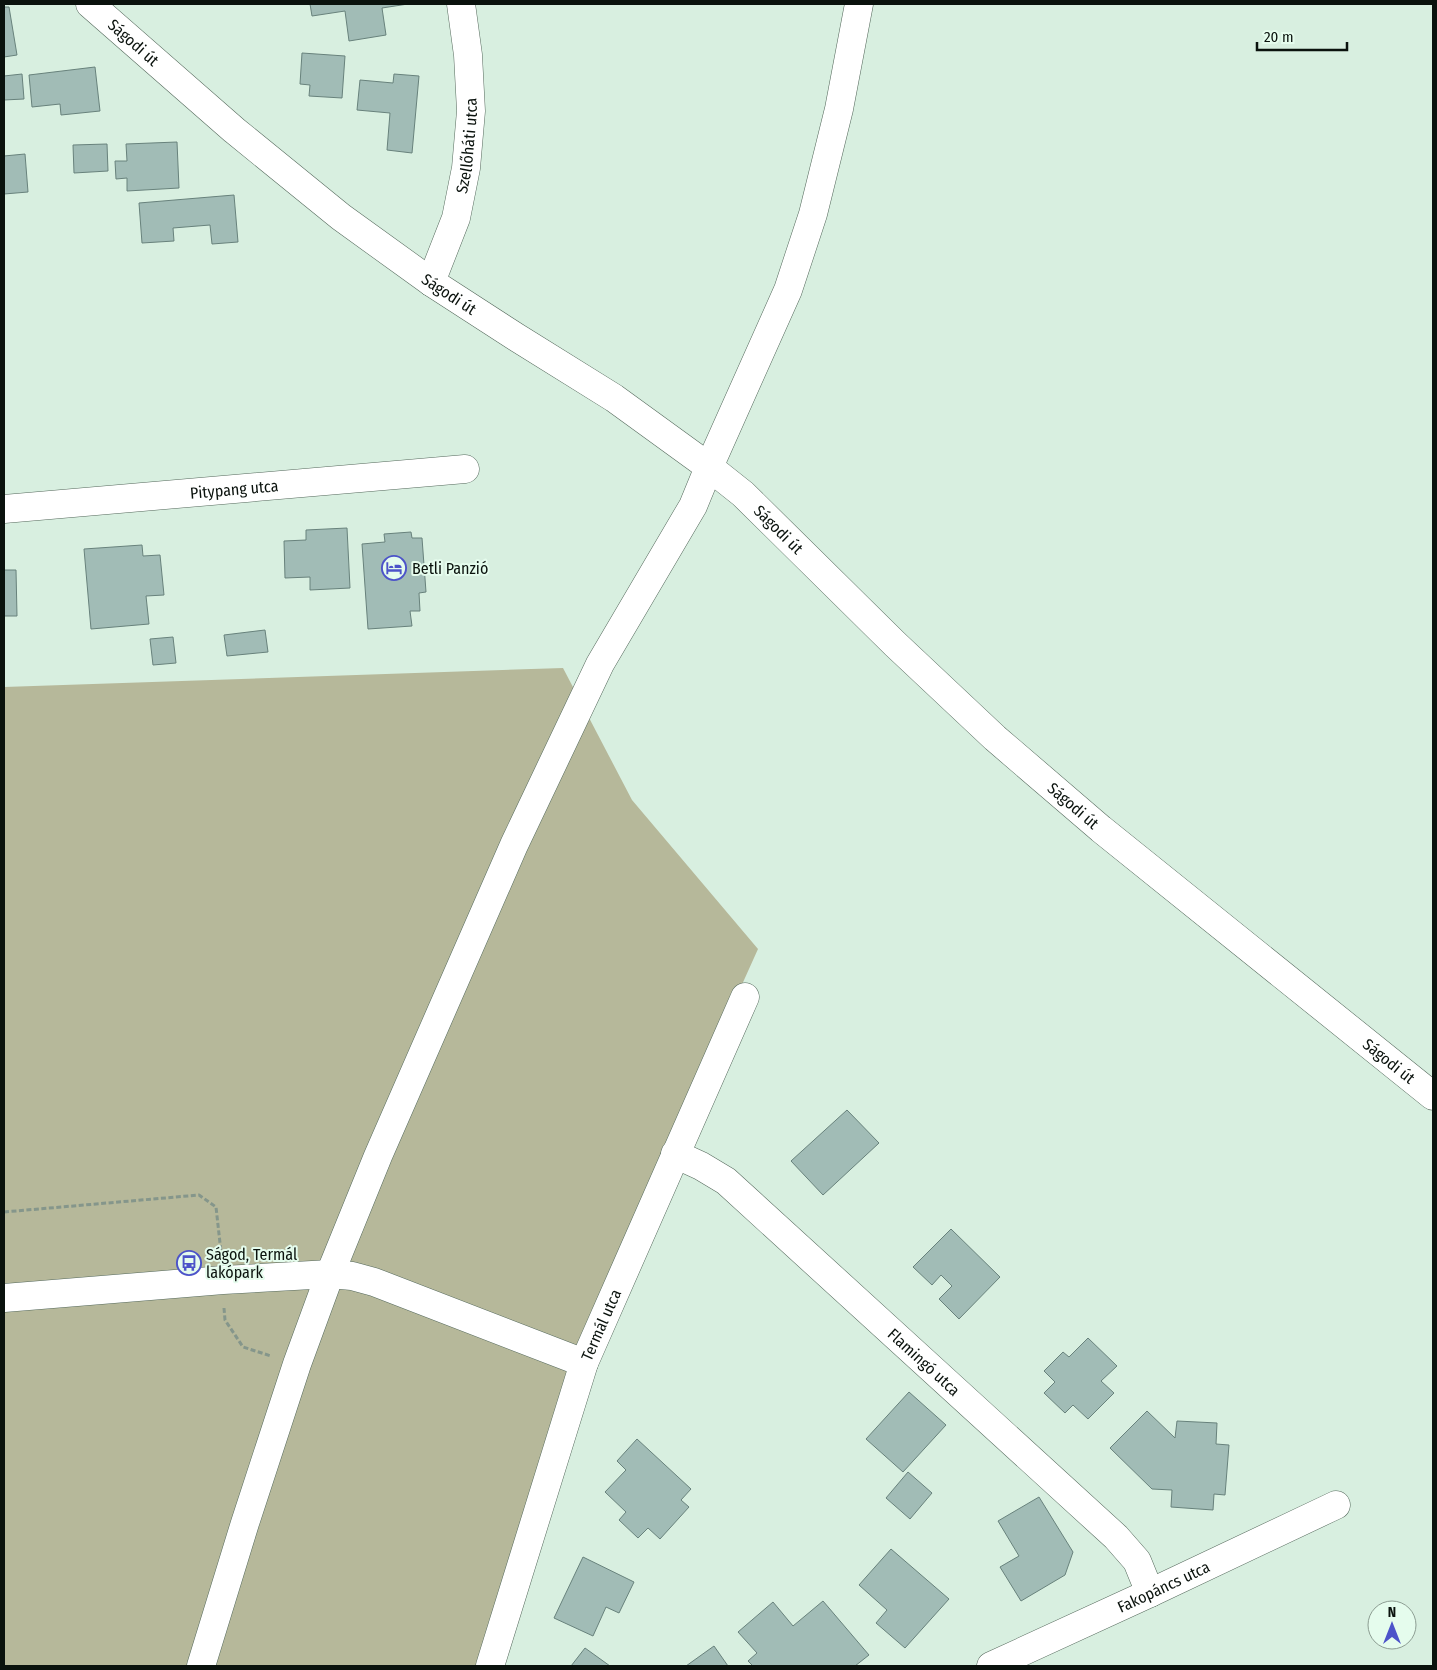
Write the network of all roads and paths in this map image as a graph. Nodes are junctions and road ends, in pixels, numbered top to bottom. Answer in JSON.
{"nodes":[{"id":1,"x":90,"y":4,"type":"edge"},
{"id":2,"x":461,"y":4,"type":"edge"},
{"id":3,"x":859,"y":4,"type":"edge"},
{"id":4,"x":431,"y":282,"type":"junction"},
{"id":5,"x":709,"y":466,"type":"junction"},
{"id":6,"x":465,"y":469,"type":"dead end"},
{"id":7,"x":4,"y":509,"type":"edge"},
{"id":8,"x":745,"y":997,"type":"dead end"},
{"id":9,"x":1433,"y":1096,"type":"edge"},
{"id":10,"x":675,"y":1154,"type":"junction"},
{"id":11,"x":4,"y":1212,"type":"edge"},
{"id":12,"x":330,"y":1274,"type":"junction"},
{"id":13,"x":223,"y":1280,"type":"junction"},
{"id":14,"x":4,"y":1298,"type":"edge"},
{"id":15,"x":278,"y":1358,"type":"dead end"},
{"id":16,"x":584,"y":1363,"type":"junction"},
{"id":17,"x":1336,"y":1505,"type":"dead end"},
{"id":18,"x":1150,"y":1593,"type":"junction"},
{"id":19,"x":200,"y":1666,"type":"edge"},
{"id":20,"x":490,"y":1666,"type":"edge"},
{"id":21,"x":991,"y":1666,"type":"edge"}],
"edges":[{"from":1,"to":4,"type":"street","name":"Ságodi út"},
{"from":2,"to":4,"type":"street","name":"Szellőháti utca"},
{"from":3,"to":5,"type":"street"},
{"from":4,"to":5,"type":"street","name":"Ságodi út"},
{"from":5,"to":9,"type":"street","name":"Ságodi út"},
{"from":5,"to":12,"type":"street"},
{"from":6,"to":7,"type":"street","name":"Pitypang utca"},
{"from":8,"to":10,"type":"street","name":"Termál utca"},
{"from":10,"to":16,"type":"street","name":"Termál utca"},
{"from":10,"to":18,"type":"street","name":"Flamingó utca"},
{"from":11,"to":13,"type":"path"},
{"from":12,"to":13,"type":"street"},
{"from":12,"to":16,"type":"street"},
{"from":12,"to":19,"type":"street"},
{"from":13,"to":14,"type":"street"},
{"from":13,"to":15,"type":"path"},
{"from":16,"to":20,"type":"street","name":"Termál utca"},
{"from":17,"to":18,"type":"street","name":"Fakopáncs utca"},
{"from":18,"to":21,"type":"street","name":"Fakopáncs utca"}]}
